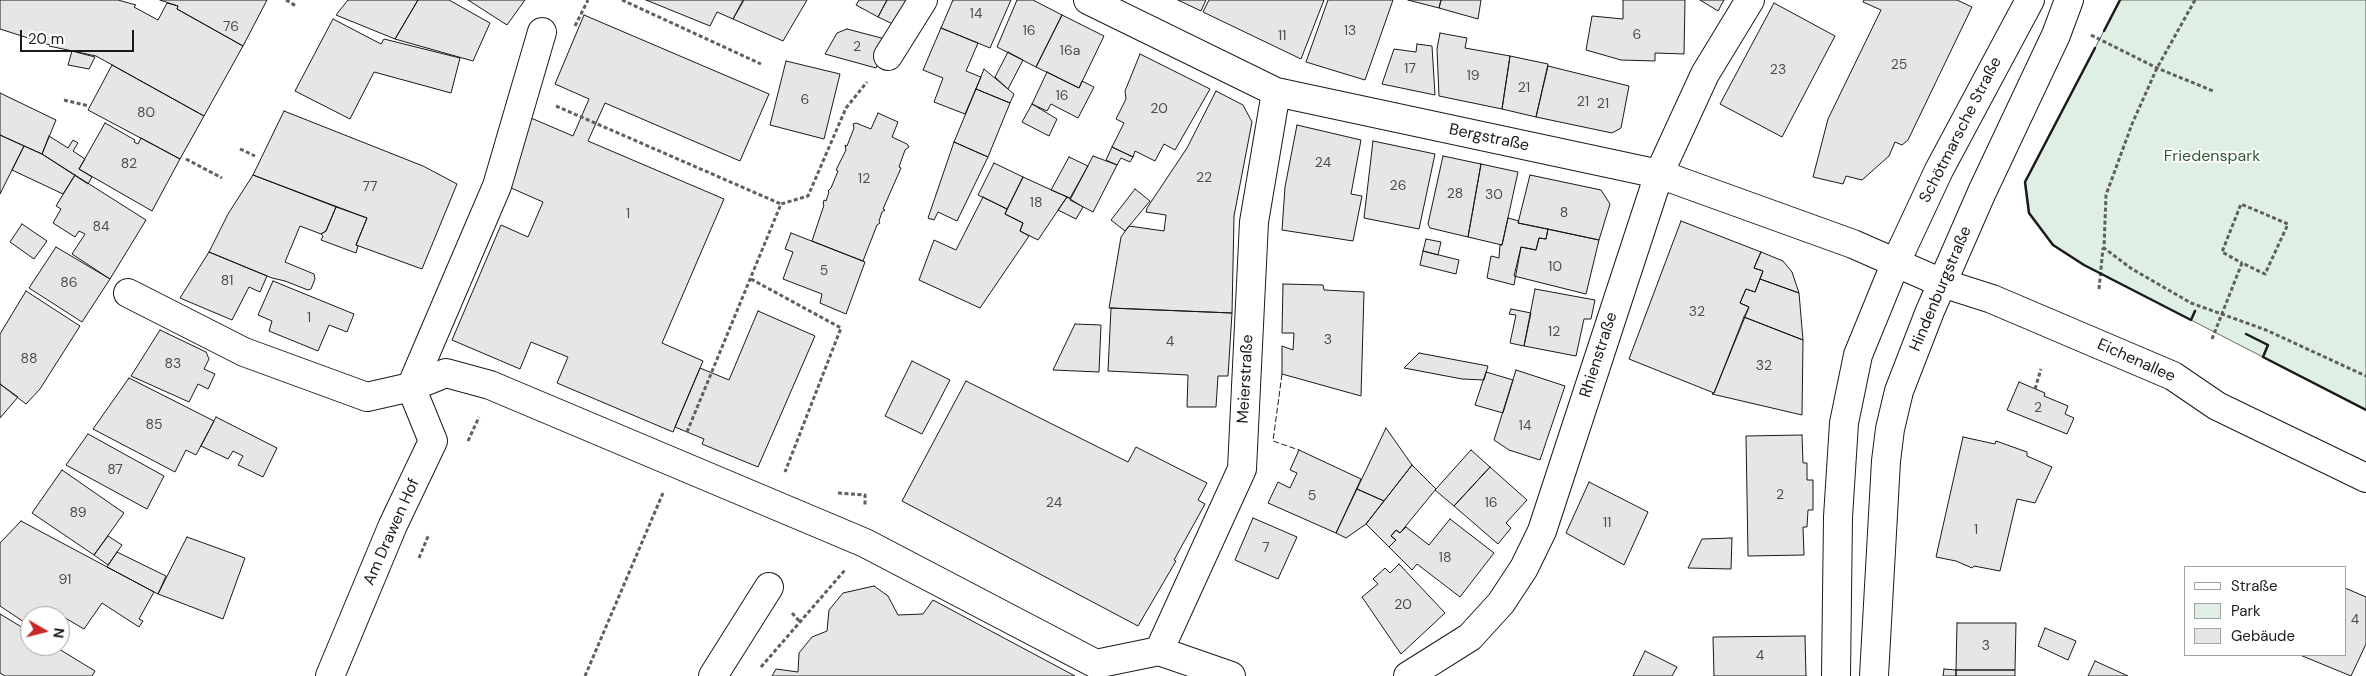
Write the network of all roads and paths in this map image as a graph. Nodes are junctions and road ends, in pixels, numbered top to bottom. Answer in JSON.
{"nodes":[{"id":1,"x":286,"y":0,"type":"edge"},
{"id":2,"x":622,"y":0,"type":"edge"},
{"id":3,"x":923,"y":0,"type":"edge"},
{"id":4,"x":1088,"y":0,"type":"edge"},
{"id":5,"x":1750,"y":0,"type":"edge"},
{"id":6,"x":2030,"y":0,"type":"edge"},
{"id":7,"x":2069,"y":0,"type":"edge"},
{"id":8,"x":2195,"y":0,"type":"edge"},
{"id":9,"x":296,"y":6,"type":"dead end"},
{"id":10,"x":542,"y":32,"type":"dead end"},
{"id":11,"x":2088,"y":34,"type":"dead end"},
{"id":12,"x":888,"y":56,"type":"joint"},
{"id":13,"x":761,"y":64,"type":"dead end"},
{"id":14,"x":2157,"y":68,"type":"junction"},
{"id":15,"x":2213,"y":91,"type":"dead end"},
{"id":16,"x":1276,"y":92,"type":"junction"},
{"id":17,"x":64,"y":100,"type":"dead end"},
{"id":18,"x":549,"y":103,"type":"dead end"},
{"id":19,"x":89,"y":106,"type":"dead end"},
{"id":20,"x":240,"y":150,"type":"dead end"},
{"id":21,"x":255,"y":156,"type":"dead end"},
{"id":22,"x":186,"y":159,"type":"dead end"},
{"id":23,"x":1658,"y":174,"type":"junction"},
{"id":24,"x":222,"y":178,"type":"dead end"},
{"id":25,"x":781,"y":204,"type":"junction"},
{"id":26,"x":2104,"y":248,"type":"junction"},
{"id":27,"x":1896,"y":262,"type":"junction"},
{"id":28,"x":2242,"y":263,"type":"junction"},
{"id":29,"x":750,"y":279,"type":"junction"},
{"id":30,"x":1942,"y":283,"type":"junction"},
{"id":31,"x":2099,"y":289,"type":"dead end"},
{"id":32,"x":128,"y":293,"type":"dead end"},
{"id":33,"x":2221,"y":314,"type":"junction"},
{"id":34,"x":2212,"y":339,"type":"dead end"},
{"id":35,"x":2041,"y":369,"type":"dead end"},
{"id":36,"x":2366,"y":376,"type":"edge"},
{"id":37,"x":411,"y":387,"type":"junction"},
{"id":38,"x":2035,"y":389,"type":"dead end"},
{"id":39,"x":675,"y":463,"type":"junction"},
{"id":40,"x":2366,"y":478,"type":"edge"},
{"id":41,"x":782,"y":481,"type":"dead end"},
{"id":42,"x":865,"y":543,"type":"junction"},
{"id":43,"x":769,"y":587,"type":"dead end"},
{"id":44,"x":1880,"y":596,"type":"junction"},
{"id":45,"x":1159,"y":651,"type":"junction"},
{"id":46,"x":759,"y":669,"type":"dead end"},
{"id":47,"x":330,"y":676,"type":"edge"},
{"id":48,"x":585,"y":676,"type":"edge"},
{"id":49,"x":713,"y":676,"type":"edge"},
{"id":50,"x":1231,"y":676,"type":"edge"},
{"id":51,"x":1408,"y":676,"type":"edge"},
{"id":52,"x":1836,"y":676,"type":"edge"},
{"id":53,"x":1874,"y":676,"type":"edge"},
{"id":54,"x":1887,"y":676,"type":"edge"}],
"edges":[{"from":1,"to":9,"type":"path"},
{"from":2,"to":13,"type":"path"},
{"from":3,"to":12,"type":"street"},
{"from":4,"to":16,"type":"street","name":"Bergstraße"},
{"from":5,"to":23,"type":"street","name":"Rhienstraße"},
{"from":6,"to":27,"type":"street","name":"Schötmarsche Straße"},
{"from":7,"to":30,"type":"street","name":"Hindenburgstraße"},
{"from":8,"to":14,"type":"path"},
{"from":10,"to":37,"type":"street"},
{"from":11,"to":14,"type":"path"},
{"from":12,"to":25,"type":"path"},
{"from":14,"to":15,"type":"path"},
{"from":14,"to":26,"type":"path"},
{"from":16,"to":23,"type":"street","name":"Bergstraße"},
{"from":16,"to":45,"type":"street","name":"Meierstraße"},
{"from":17,"to":19,"type":"path"},
{"from":18,"to":25,"type":"path"},
{"from":20,"to":21,"type":"path"},
{"from":22,"to":24,"type":"path"},
{"from":23,"to":27,"type":"street","name":"Bergstraße"},
{"from":23,"to":51,"type":"street","name":"Rhienstraße"},
{"from":25,"to":29,"type":"path"},
{"from":26,"to":31,"type":"path"},
{"from":26,"to":33,"type":"path"},
{"from":27,"to":30,"type":"street","name":"Eichenallee"},
{"from":27,"to":52,"type":"street"},
{"from":28,"to":28,"type":"path"},
{"from":28,"to":33,"type":"path"},
{"from":29,"to":39,"type":"path"},
{"from":29,"to":41,"type":"path"},
{"from":30,"to":40,"type":"street","name":"Eichenallee"},
{"from":30,"to":44,"type":"street","name":"Hindenburgstraße"},
{"from":32,"to":37,"type":"street"},
{"from":33,"to":34,"type":"path"},
{"from":33,"to":36,"type":"path"},
{"from":35,"to":38,"type":"path"},
{"from":37,"to":39,"type":"street"},
{"from":37,"to":47,"type":"street","name":"Am Drawen Hof"},
{"from":39,"to":42,"type":"street"},
{"from":39,"to":48,"type":"path"},
{"from":42,"to":45,"type":"street"},
{"from":42,"to":46,"type":"path"},
{"from":43,"to":49,"type":"street"},
{"from":44,"to":53,"type":"street","name":"Hindenburgstraße"},
{"from":44,"to":54,"type":"street","name":"Hindenburgstraße"},
{"from":45,"to":50,"type":"street"}]}
